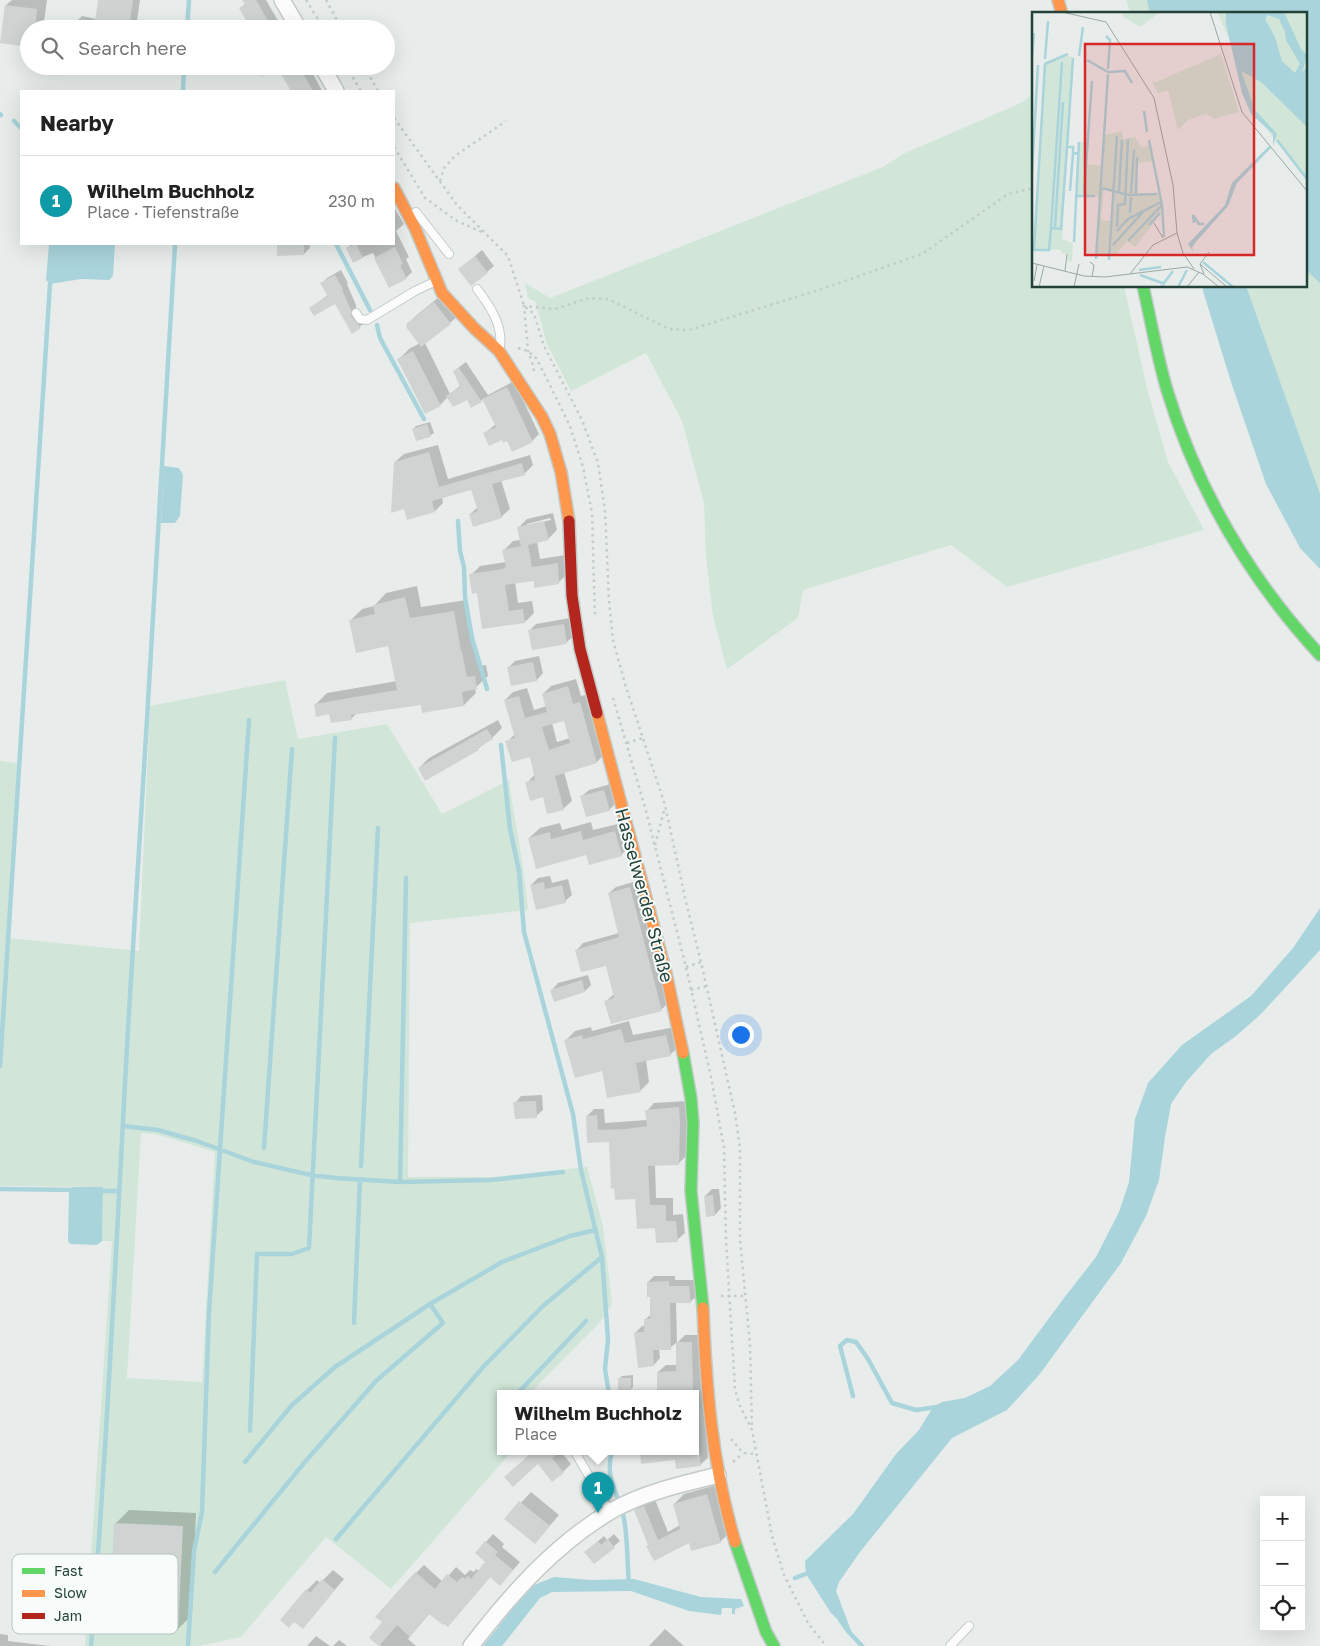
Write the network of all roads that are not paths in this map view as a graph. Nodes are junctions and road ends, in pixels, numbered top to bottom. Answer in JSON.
{"nodes":[{"id":1,"x":282,"y":0,"type":"edge"},
{"id":2,"x":294,"y":20,"type":"edge"},
{"id":3,"x":327,"y":75,"type":"edge"},
{"id":4,"x":335,"y":90,"type":"edge"},
{"id":5,"x":395,"y":190,"type":"edge"},
{"id":6,"x":401,"y":199,"type":"junction"},
{"id":7,"x":450,"y":254,"type":"dead end"},
{"id":8,"x":436,"y":281,"type":"junction"},
{"id":9,"x":1143,"y":288,"type":"edge"},
{"id":10,"x":477,"y":289,"type":"dead end"},
{"id":11,"x":356,"y":313,"type":"dead end"},
{"id":12,"x":499,"y":351,"type":"junction"},
{"id":13,"x":1320,"y":655,"type":"edge"},
{"id":14,"x":577,"y":1455,"type":"edge"},
{"id":15,"x":718,"y":1475,"type":"junction"},
{"id":16,"x":612,"y":1511,"type":"junction"},
{"id":17,"x":969,"y":1626,"type":"dead end"},
{"id":18,"x":471,"y":1646,"type":"edge"},
{"id":19,"x":774,"y":1646,"type":"edge"},
{"id":20,"x":950,"y":1646,"type":"edge"}],
"edges":[{"from":1,"to":2,"type":"street"},
{"from":3,"to":4,"type":"street"},
{"from":5,"to":6,"type":"street","name":"Hasselwerder Straße"},
{"from":6,"to":7,"type":"lane"},
{"from":6,"to":8,"type":"street","name":"Hasselwerder Straße"},
{"from":8,"to":11,"type":"lane"},
{"from":8,"to":12,"type":"street","name":"Hasselwerder Straße"},
{"from":9,"to":13,"type":"street"},
{"from":10,"to":12,"type":"lane"},
{"from":12,"to":15,"type":"street","name":"Hasselwerder Straße"},
{"from":14,"to":16,"type":"lane"},
{"from":15,"to":16,"type":"street"},
{"from":15,"to":19,"type":"street","name":"Hasselwerder Straße"},
{"from":16,"to":18,"type":"street"},
{"from":17,"to":20,"type":"lane"}]}
